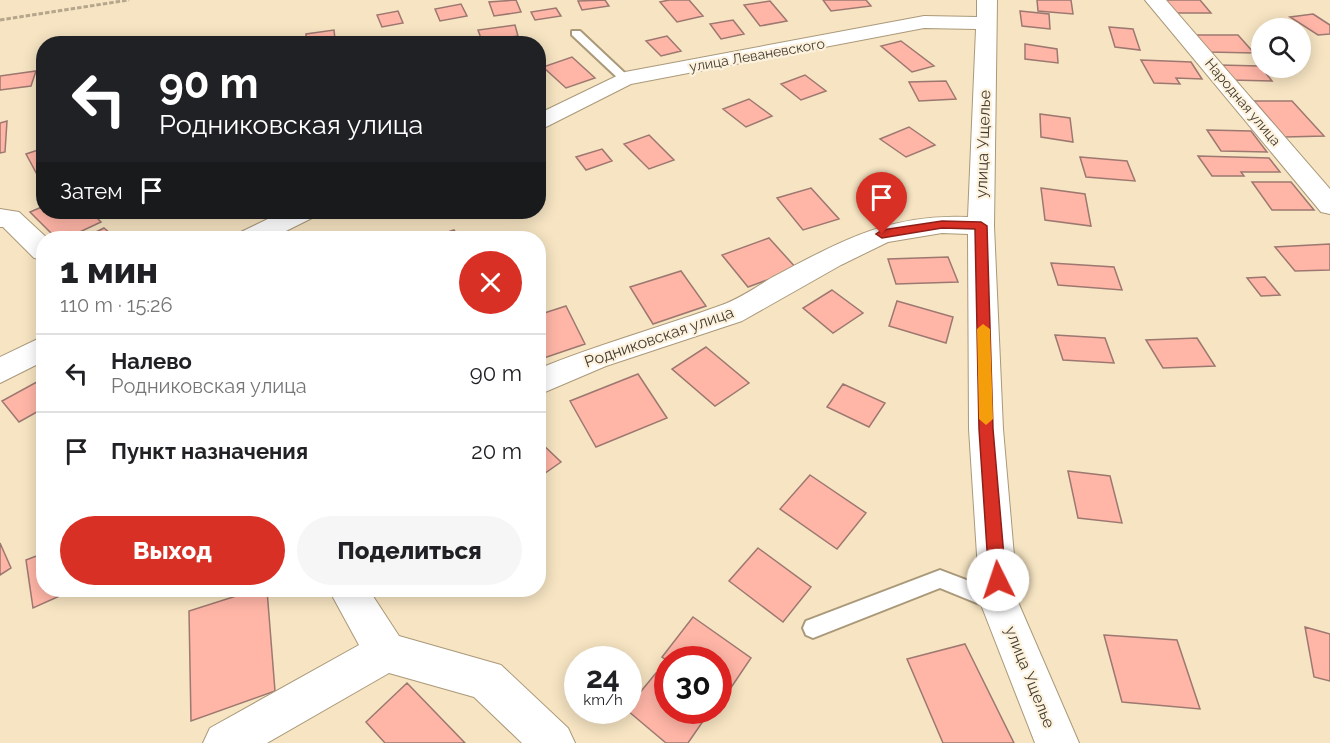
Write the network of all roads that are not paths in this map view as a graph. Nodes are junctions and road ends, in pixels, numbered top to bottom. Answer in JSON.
{"nodes":[{"id":1,"x":1155,"y":0,"type":"edge"},
{"id":2,"x":987,"y":11,"type":"edge"},
{"id":3,"x":576,"y":33,"type":"dead end"},
{"id":4,"x":625,"y":79,"type":"junction"},
{"id":5,"x":546,"y":120,"type":"edge"},
{"id":6,"x":1304,"y":175,"type":"junction"},
{"id":7,"x":1330,"y":175,"type":"edge"},
{"id":8,"x":1330,"y":206,"type":"edge"},
{"id":9,"x":5,"y":218,"type":"edge"},
{"id":10,"x":289,"y":219,"type":"edge"},
{"id":11,"x":981,"y":226,"type":"junction"},
{"id":12,"x":265,"y":231,"type":"edge"},
{"id":13,"x":36,"y":244,"type":"edge"},
{"id":14,"x":36,"y":351,"type":"edge"},
{"id":15,"x":0,"y":371,"type":"edge"},
{"id":16,"x":546,"y":379,"type":"edge"},
{"id":17,"x":352,"y":597,"type":"edge"},
{"id":18,"x":999,"y":602,"type":"junction"},
{"id":19,"x":813,"y":628,"type":"dead end"},
{"id":20,"x":386,"y":652,"type":"junction"},
{"id":21,"x":225,"y":743,"type":"edge"},
{"id":22,"x":553,"y":743,"type":"edge"},
{"id":23,"x":1057,"y":743,"type":"edge"}],
"edges":[{"from":1,"to":6,"type":"street","name":"Народная улица"},
{"from":2,"to":4,"type":"street","name":"улица Леваневского"},
{"from":2,"to":11,"type":"street","name":"улица Ущелье"},
{"from":3,"to":4,"type":"lane"},
{"from":4,"to":5,"type":"street","name":"улица Леваневского"},
{"from":6,"to":7,"type":"street"},
{"from":6,"to":8,"type":"street","name":"Народная улица"},
{"from":9,"to":13,"type":"street"},
{"from":10,"to":12,"type":"street"},
{"from":11,"to":16,"type":"street","name":"Родниковская улица"},
{"from":11,"to":18,"type":"street","name":"улица Ущелье"},
{"from":14,"to":15,"type":"street"},
{"from":17,"to":20,"type":"street"},
{"from":18,"to":19,"type":"lane"},
{"from":18,"to":23,"type":"street","name":"улица Ущелье"},
{"from":20,"to":21,"type":"street"},
{"from":20,"to":22,"type":"street"}]}
